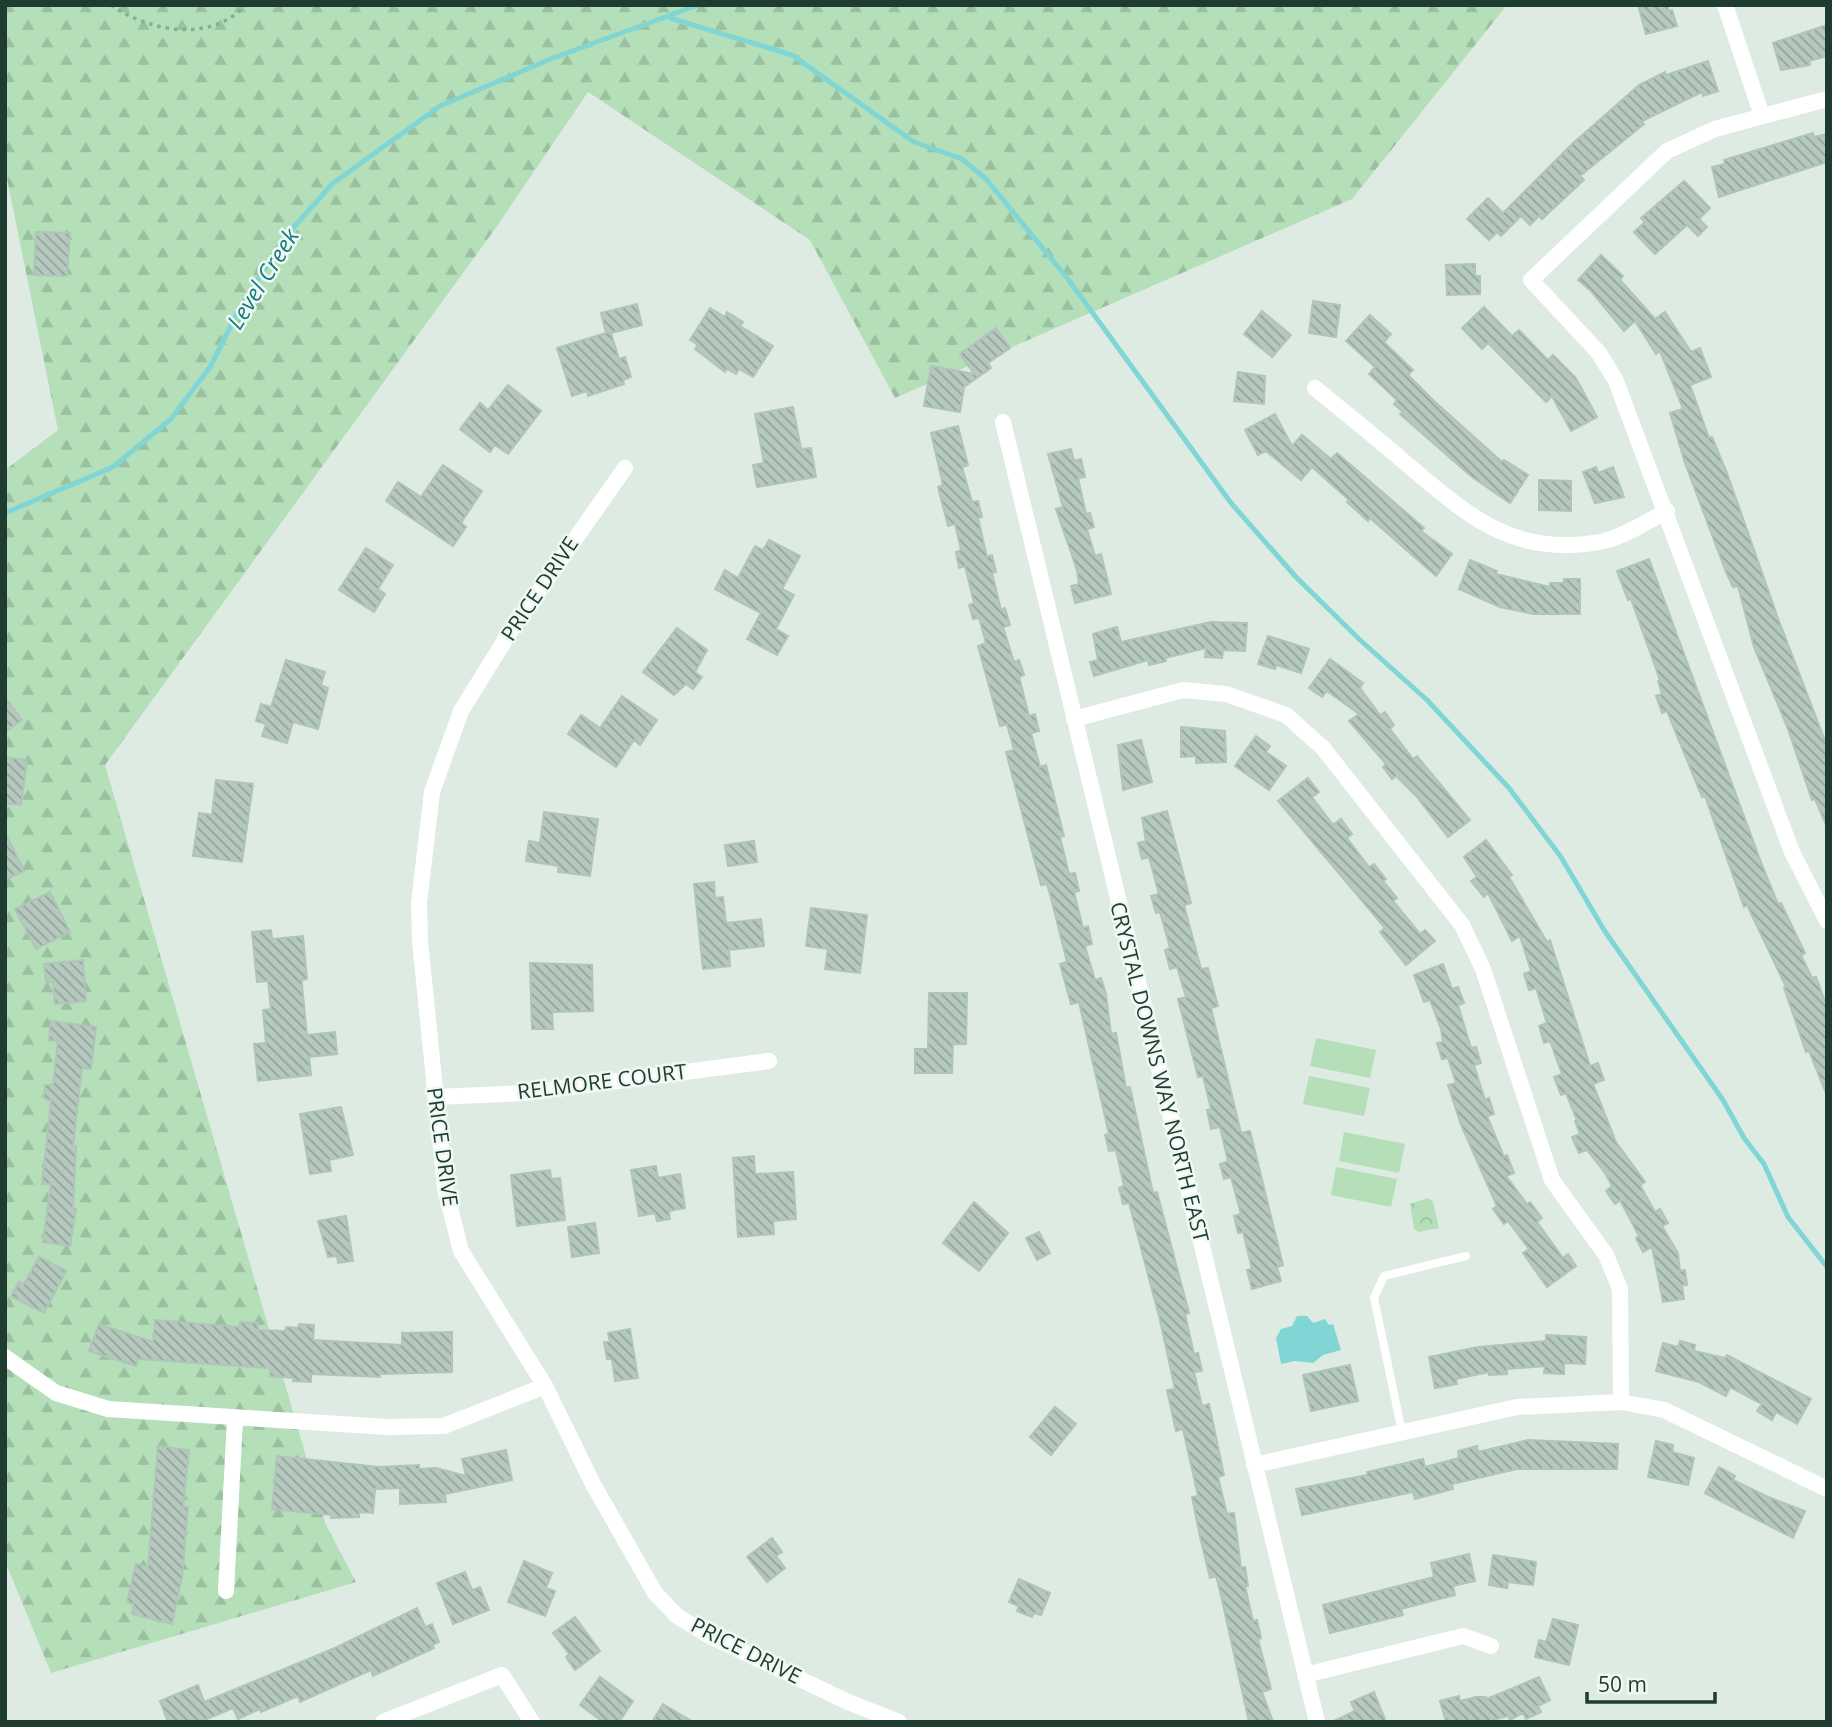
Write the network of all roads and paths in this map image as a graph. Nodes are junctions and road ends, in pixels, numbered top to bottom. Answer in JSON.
{"nodes":[{"id":1,"x":111,"y":5,"type":"edge"},
{"id":2,"x":246,"y":5,"type":"edge"},
{"id":3,"x":1725,"y":5,"type":"edge"},
{"id":4,"x":1827,"y":99,"type":"edge"},
{"id":5,"x":1762,"y":116,"type":"junction"},
{"id":6,"x":1315,"y":388,"type":"dead end"},
{"id":7,"x":1003,"y":422,"type":"dead end"},
{"id":8,"x":625,"y":468,"type":"dead end"},
{"id":9,"x":1667,"y":511,"type":"junction"},
{"id":10,"x":1074,"y":719,"type":"junction"},
{"id":11,"x":1827,"y":921,"type":"edge"},
{"id":12,"x":769,"y":1061,"type":"dead end"},
{"id":13,"x":435,"y":1097,"type":"junction"},
{"id":14,"x":1466,"y":1256,"type":"dead end"},
{"id":15,"x":5,"y":1357,"type":"edge"},
{"id":16,"x":545,"y":1386,"type":"junction"},
{"id":17,"x":1621,"y":1402,"type":"junction"},
{"id":18,"x":235,"y":1419,"type":"junction"},
{"id":19,"x":1402,"y":1432,"type":"junction"},
{"id":20,"x":1254,"y":1465,"type":"junction"},
{"id":21,"x":1827,"y":1489,"type":"edge"},
{"id":22,"x":226,"y":1591,"type":"dead end"},
{"id":23,"x":1491,"y":1646,"type":"dead end"},
{"id":24,"x":1305,"y":1675,"type":"junction"},
{"id":25,"x":383,"y":1722,"type":"edge"},
{"id":26,"x":532,"y":1722,"type":"edge"},
{"id":27,"x":899,"y":1722,"type":"edge"},
{"id":28,"x":1317,"y":1722,"type":"edge"}],
"edges":[{"from":1,"to":2,"type":"path"},
{"from":3,"to":5,"type":"street"},
{"from":4,"to":5,"type":"street"},
{"from":5,"to":9,"type":"street"},
{"from":6,"to":9,"type":"street"},
{"from":7,"to":10,"type":"street","name":"CRYSTAL DOWNS WAY NORTH EAST"},
{"from":8,"to":13,"type":"street","name":"PRICE DRIVE"},
{"from":9,"to":11,"type":"street"},
{"from":10,"to":17,"type":"street"},
{"from":10,"to":20,"type":"street","name":"CRYSTAL DOWNS WAY NORTH EAST"},
{"from":12,"to":13,"type":"street","name":"RELMORE COURT"},
{"from":13,"to":16,"type":"street","name":"PRICE DRIVE"},
{"from":14,"to":19,"type":"lane"},
{"from":15,"to":18,"type":"street"},
{"from":16,"to":18,"type":"street"},
{"from":16,"to":27,"type":"street","name":"PRICE DRIVE"},
{"from":17,"to":19,"type":"street"},
{"from":17,"to":21,"type":"street"},
{"from":18,"to":22,"type":"street"},
{"from":19,"to":20,"type":"street"},
{"from":20,"to":24,"type":"street","name":"CRYSTAL DOWNS WAY NORTH EAST"},
{"from":23,"to":24,"type":"street"},
{"from":24,"to":28,"type":"street","name":"CRYSTAL DOWNS WAY NORTH EAST"},
{"from":25,"to":26,"type":"street"}]}
